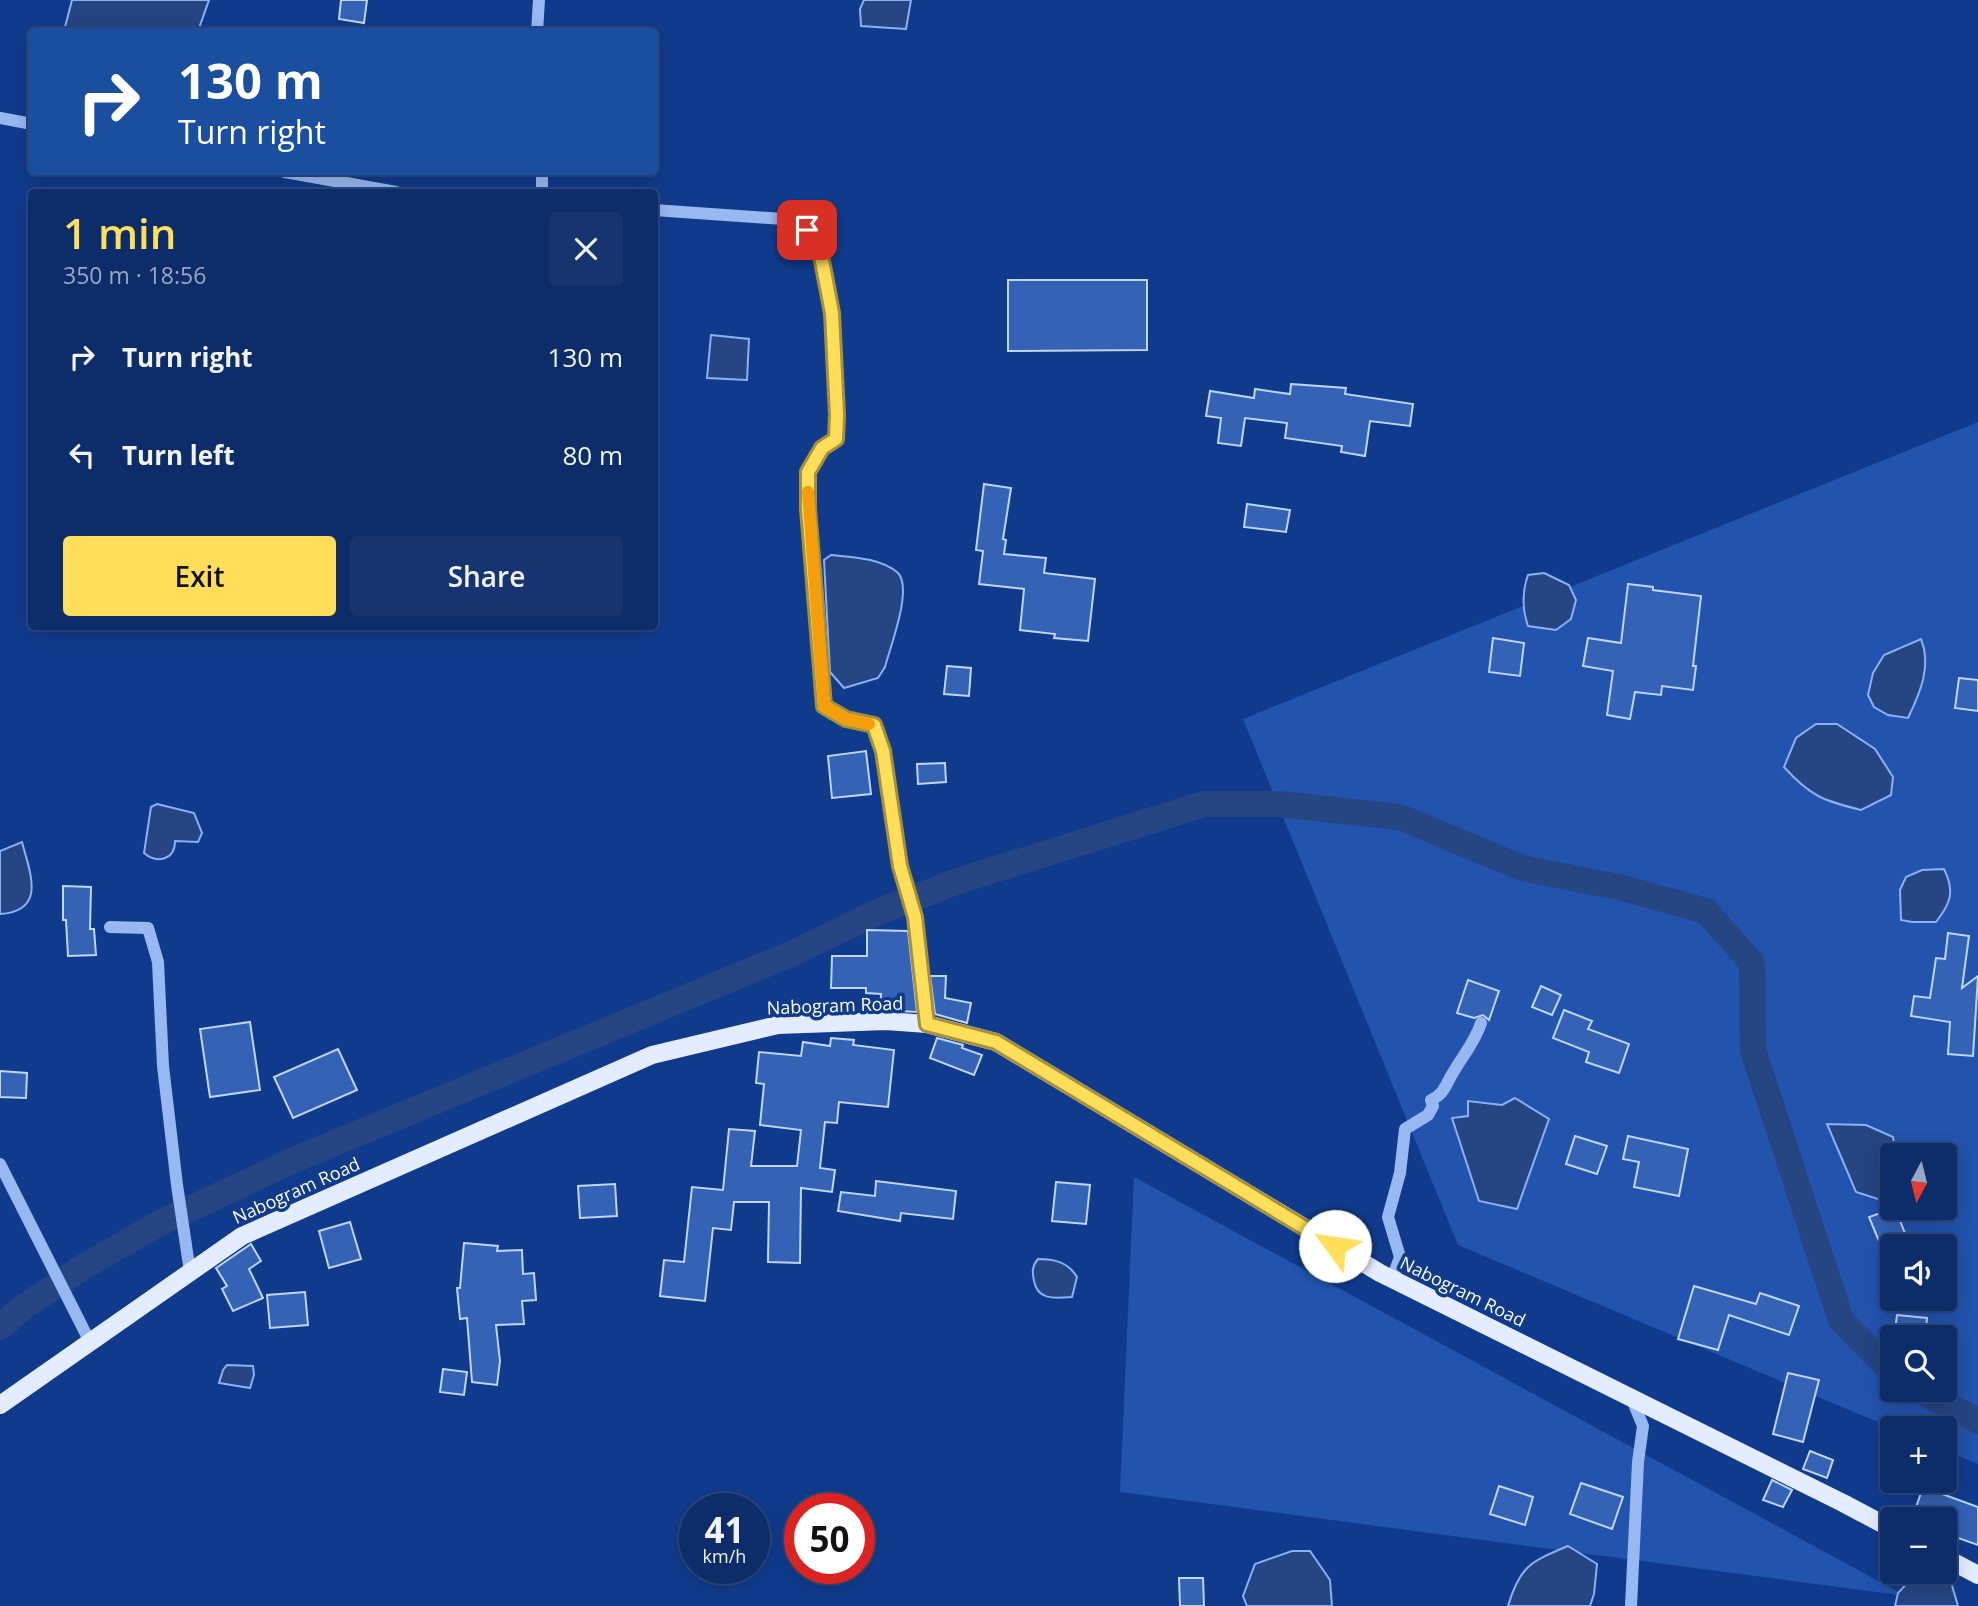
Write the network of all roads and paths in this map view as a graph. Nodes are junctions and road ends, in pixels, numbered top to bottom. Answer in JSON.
{"nodes":[{"id":1,"x":539,"y":0,"type":"edge"},
{"id":2,"x":537,"y":28,"type":"edge"},
{"id":3,"x":0,"y":118,"type":"edge"},
{"id":4,"x":28,"y":123,"type":"edge"},
{"id":5,"x":302,"y":175,"type":"edge"},
{"id":6,"x":379,"y":189,"type":"edge"},
{"id":7,"x":658,"y":210,"type":"edge"},
{"id":8,"x":110,"y":927,"type":"dead end"},
{"id":9,"x":1481,"y":1023,"type":"dead end"},
{"id":10,"x":927,"y":1024,"type":"junction"},
{"id":11,"x":0,"y":1164,"type":"edge"},
{"id":12,"x":190,"y":1272,"type":"junction"},
{"id":13,"x":1392,"y":1279,"type":"junction"},
{"id":14,"x":90,"y":1342,"type":"junction"},
{"id":15,"x":1631,"y":1398,"type":"junction"},
{"id":16,"x":0,"y":1405,"type":"edge"},
{"id":17,"x":1880,"y":1523,"type":"edge"},
{"id":18,"x":1957,"y":1564,"type":"edge"},
{"id":19,"x":1978,"y":1575,"type":"edge"},
{"id":20,"x":1631,"y":1606,"type":"edge"}],
"edges":[{"from":1,"to":2,"type":"street"},
{"from":3,"to":4,"type":"street"},
{"from":5,"to":6,"type":"street"},
{"from":7,"to":10,"type":"street"},
{"from":8,"to":12,"type":"street"},
{"from":9,"to":13,"type":"street"},
{"from":10,"to":12,"type":"main road","name":"Nabogram Road"},
{"from":10,"to":13,"type":"main road","name":"Nabogram Road"},
{"from":11,"to":14,"type":"street"},
{"from":12,"to":14,"type":"main road","name":"Nabogram Road"},
{"from":13,"to":15,"type":"main road","name":"Nabogram Road"},
{"from":14,"to":16,"type":"main road","name":"Nabogram Road"},
{"from":15,"to":17,"type":"main road","name":"Nabogram Road"},
{"from":15,"to":20,"type":"street"},
{"from":18,"to":19,"type":"main road"}]}
